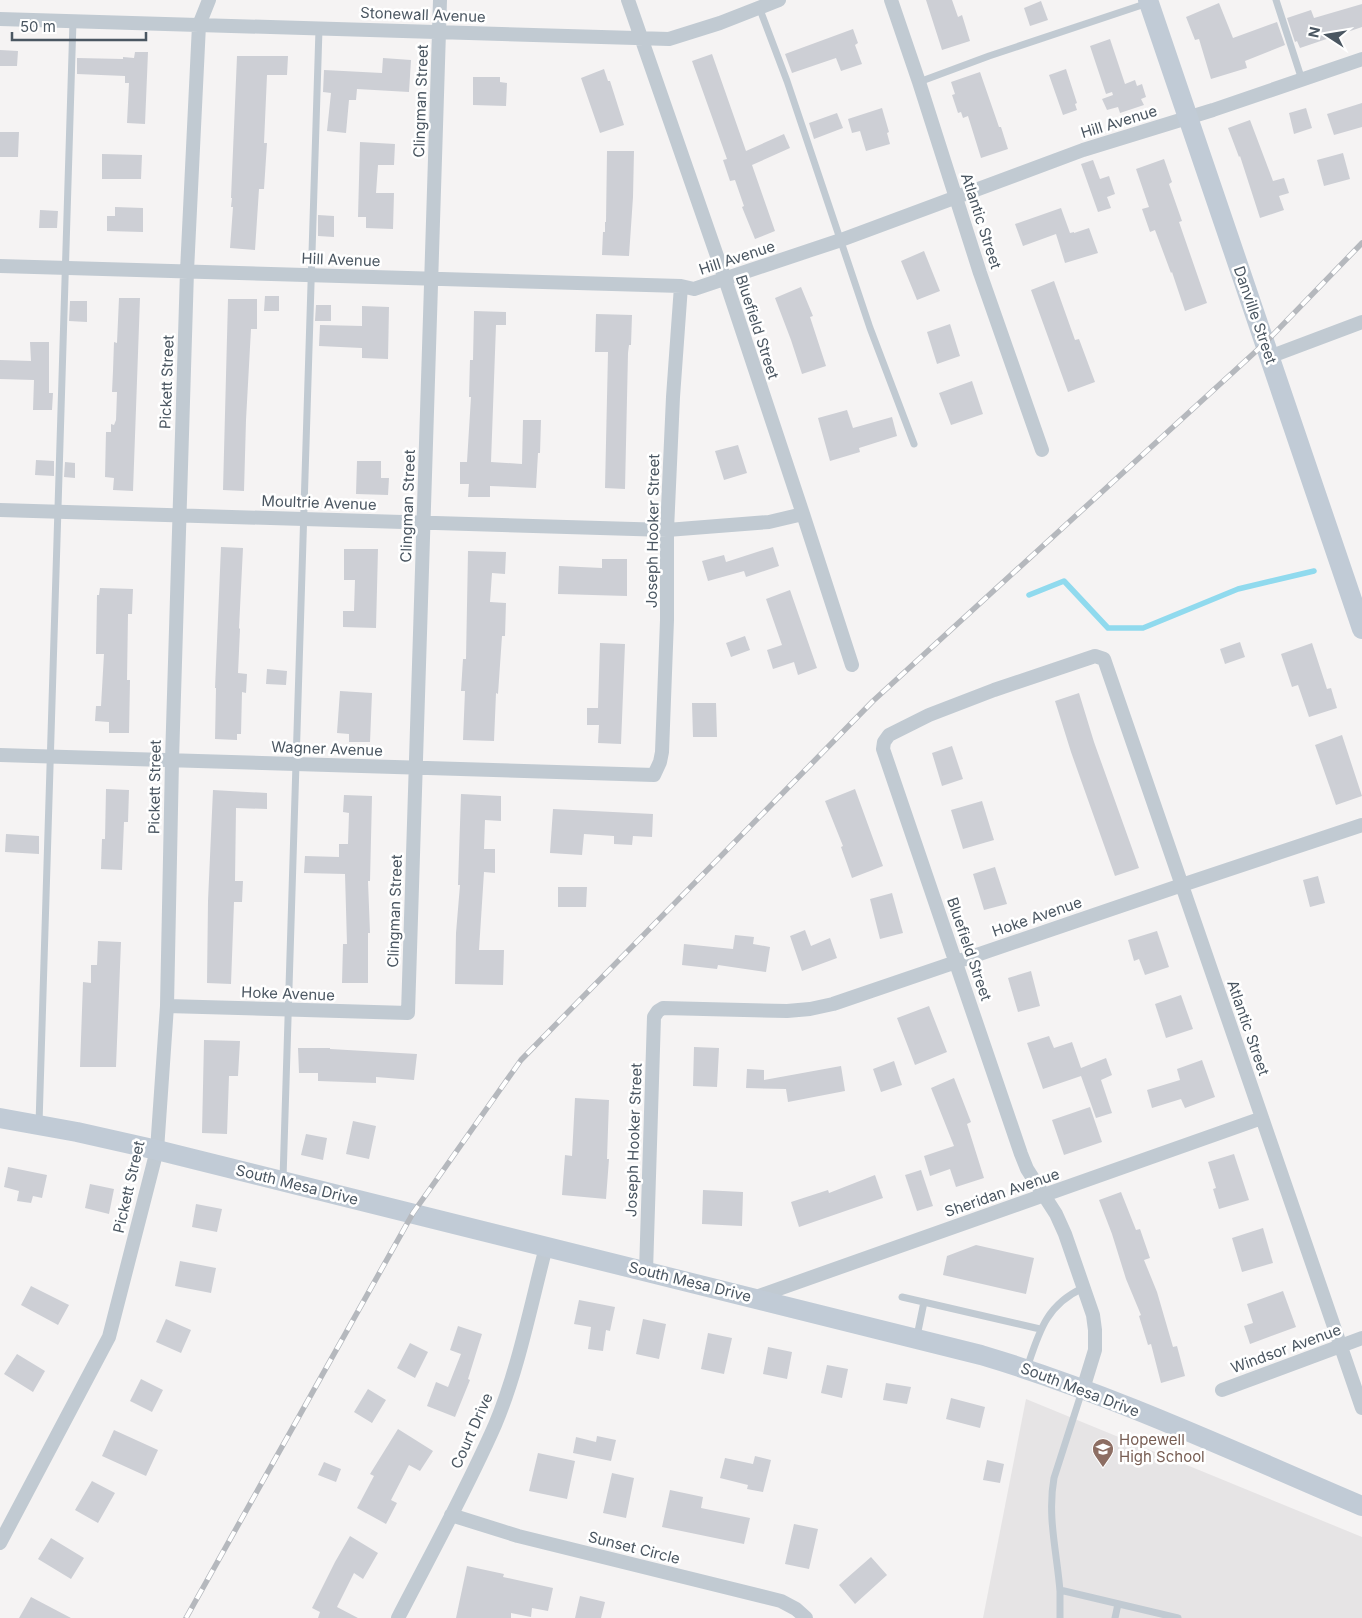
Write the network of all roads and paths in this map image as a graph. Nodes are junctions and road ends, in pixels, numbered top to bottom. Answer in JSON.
{"nodes":[{"id":1,"x":209,"y":0,"type":"edge"},
{"id":2,"x":440,"y":0,"type":"edge"},
{"id":3,"x":628,"y":0,"type":"edge"},
{"id":4,"x":779,"y":0,"type":"edge"},
{"id":5,"x":891,"y":0,"type":"edge"},
{"id":6,"x":1276,"y":0,"type":"edge"},
{"id":7,"x":1148,"y":2,"type":"edge"},
{"id":8,"x":759,"y":7,"type":"junction"},
{"id":9,"x":0,"y":19,"type":"edge"},
{"id":10,"x":73,"y":21,"type":"junction"},
{"id":11,"x":199,"y":25,"type":"junction"},
{"id":12,"x":319,"y":28,"type":"junction"},
{"id":13,"x":439,"y":32,"type":"junction"},
{"id":14,"x":642,"y":38,"type":"junction"},
{"id":15,"x":1362,"y":59,"type":"edge"},
{"id":16,"x":1302,"y":80,"type":"junction"},
{"id":17,"x":919,"y":82,"type":"junction"},
{"id":18,"x":1188,"y":118,"type":"junction"},
{"id":19,"x":956,"y":198,"type":"junction"},
{"id":20,"x":841,"y":240,"type":"junction"},
{"id":21,"x":0,"y":266,"type":"edge"},
{"id":22,"x":65,"y":268,"type":"junction"},
{"id":23,"x":187,"y":271,"type":"junction"},
{"id":24,"x":311,"y":275,"type":"junction"},
{"id":25,"x":431,"y":278,"type":"junction"},
{"id":26,"x":724,"y":279,"type":"junction"},
{"id":27,"x":681,"y":286,"type":"junction"},
{"id":28,"x":1362,"y":322,"type":"edge"},
{"id":29,"x":1269,"y":357,"type":"junction"},
{"id":30,"x":914,"y":444,"type":"dead end"},
{"id":31,"x":1042,"y":450,"type":"dead end"},
{"id":32,"x":0,"y":510,"type":"edge"},
{"id":33,"x":58,"y":512,"type":"junction"},
{"id":34,"x":803,"y":514,"type":"junction"},
{"id":35,"x":180,"y":516,"type":"junction"},
{"id":36,"x":304,"y":519,"type":"junction"},
{"id":37,"x":424,"y":523,"type":"junction"},
{"id":38,"x":667,"y":530,"type":"junction"},
{"id":39,"x":1362,"y":629,"type":"edge"},
{"id":40,"x":1104,"y":659,"type":"joint"},
{"id":41,"x":852,"y":665,"type":"dead end"},
{"id":42,"x":0,"y":755,"type":"edge"},
{"id":43,"x":50,"y":757,"type":"junction"},
{"id":44,"x":172,"y":760,"type":"junction"},
{"id":45,"x":296,"y":764,"type":"junction"},
{"id":46,"x":416,"y":768,"type":"junction"},
{"id":47,"x":654,"y":775,"type":"joint"},
{"id":48,"x":1362,"y":825,"type":"edge"},
{"id":49,"x":1182,"y":885,"type":"junction"},
{"id":50,"x":956,"y":962,"type":"junction"},
{"id":51,"x":167,"y":1006,"type":"junction"},
{"id":52,"x":288,"y":1010,"type":"junction"},
{"id":53,"x":658,"y":1011,"type":"joint"},
{"id":54,"x":408,"y":1013,"type":"joint"},
{"id":55,"x":0,"y":1118,"type":"edge"},
{"id":56,"x":1262,"y":1118,"type":"junction"},
{"id":57,"x":38,"y":1125,"type":"junction"},
{"id":58,"x":157,"y":1150,"type":"junction"},
{"id":59,"x":283,"y":1182,"type":"junction"},
{"id":60,"x":1044,"y":1195,"type":"junction"},
{"id":61,"x":546,"y":1247,"type":"junction"},
{"id":62,"x":646,"y":1271,"type":"junction"},
{"id":63,"x":1083,"y":1288,"type":"junction"},
{"id":64,"x":902,"y":1297,"type":"dead end"},
{"id":65,"x":752,"y":1298,"type":"junction"},
{"id":66,"x":924,"y":1302,"type":"junction"},
{"id":67,"x":1040,"y":1329,"type":"junction"},
{"id":68,"x":1362,"y":1338,"type":"edge"},
{"id":69,"x":916,"y":1339,"type":"junction"},
{"id":70,"x":1341,"y":1346,"type":"junction"},
{"id":71,"x":1026,"y":1368,"type":"junction"},
{"id":72,"x":1083,"y":1389,"type":"junction"},
{"id":73,"x":1222,"y":1390,"type":"dead end"},
{"id":74,"x":1362,"y":1408,"type":"edge"},
{"id":75,"x":1362,"y":1506,"type":"edge"},
{"id":76,"x":451,"y":1515,"type":"junction"},
{"id":77,"x":0,"y":1543,"type":"edge"},
{"id":78,"x":1060,"y":1590,"type":"junction"},
{"id":79,"x":1118,"y":1604,"type":"junction"},
{"id":80,"x":398,"y":1618,"type":"edge"},
{"id":81,"x":806,"y":1618,"type":"edge"},
{"id":82,"x":1060,"y":1618,"type":"edge"},
{"id":83,"x":1114,"y":1618,"type":"edge"},
{"id":84,"x":1176,"y":1618,"type":"edge"}],
"edges":[{"from":1,"to":11,"type":"street","name":"Pickett Street"},
{"from":2,"to":13,"type":"street","name":"Clingman Street"},
{"from":3,"to":14,"type":"street","name":"Bluefield Street"},
{"from":4,"to":8,"type":"street","name":"Stonewall Avenue"},
{"from":5,"to":17,"type":"street","name":"Atlantic Street"},
{"from":6,"to":16,"type":"lane"},
{"from":7,"to":17,"type":"lane"},
{"from":7,"to":18,"type":"main road","name":"Danville Street"},
{"from":8,"to":14,"type":"street","name":"Stonewall Avenue"},
{"from":8,"to":20,"type":"lane"},
{"from":9,"to":10,"type":"street","name":"Stonewall Avenue"},
{"from":10,"to":11,"type":"street","name":"Stonewall Avenue"},
{"from":10,"to":22,"type":"lane"},
{"from":11,"to":12,"type":"street","name":"Stonewall Avenue"},
{"from":11,"to":23,"type":"street","name":"Pickett Street"},
{"from":12,"to":13,"type":"street","name":"Stonewall Avenue"},
{"from":12,"to":24,"type":"lane"},
{"from":13,"to":14,"type":"street","name":"Stonewall Avenue"},
{"from":13,"to":25,"type":"street","name":"Clingman Street"},
{"from":14,"to":26,"type":"street","name":"Bluefield Street"},
{"from":15,"to":16,"type":"street","name":"Hill Avenue"},
{"from":16,"to":18,"type":"street","name":"Hill Avenue"},
{"from":17,"to":19,"type":"street","name":"Atlantic Street"},
{"from":18,"to":19,"type":"street","name":"Hill Avenue"},
{"from":18,"to":29,"type":"main road","name":"Danville Street"},
{"from":19,"to":20,"type":"street","name":"Hill Avenue"},
{"from":19,"to":31,"type":"street","name":"Atlantic Street"},
{"from":20,"to":26,"type":"street","name":"Hill Avenue"},
{"from":20,"to":30,"type":"lane"},
{"from":21,"to":22,"type":"street","name":"Hill Avenue"},
{"from":22,"to":23,"type":"street","name":"Hill Avenue"},
{"from":22,"to":33,"type":"lane"},
{"from":23,"to":24,"type":"street","name":"Hill Avenue"},
{"from":23,"to":35,"type":"street","name":"Pickett Street"},
{"from":24,"to":25,"type":"street","name":"Hill Avenue"},
{"from":24,"to":36,"type":"lane"},
{"from":25,"to":27,"type":"street","name":"Hill Avenue"},
{"from":25,"to":37,"type":"street","name":"Clingman Street"},
{"from":26,"to":27,"type":"street","name":"Hill Avenue"},
{"from":26,"to":34,"type":"street","name":"Bluefield Street"},
{"from":27,"to":38,"type":"street","name":"Joseph Hooker Street"},
{"from":28,"to":29,"type":"street"},
{"from":29,"to":39,"type":"main road","name":"Danville Street"},
{"from":32,"to":33,"type":"street","name":"Moultrie Avenue"},
{"from":33,"to":35,"type":"street","name":"Moultrie Avenue"},
{"from":33,"to":43,"type":"lane"},
{"from":34,"to":38,"type":"street","name":"Moultrie Avenue"},
{"from":34,"to":41,"type":"street","name":"Bluefield Street"},
{"from":35,"to":36,"type":"street","name":"Moultrie Avenue"},
{"from":35,"to":44,"type":"street","name":"Pickett Street"},
{"from":36,"to":37,"type":"street","name":"Moultrie Avenue"},
{"from":36,"to":45,"type":"lane"},
{"from":37,"to":38,"type":"street","name":"Moultrie Avenue"},
{"from":37,"to":46,"type":"street","name":"Clingman Street"},
{"from":38,"to":47,"type":"street","name":"Joseph Hooker Street"},
{"from":40,"to":49,"type":"street","name":"Atlantic Street"},
{"from":40,"to":50,"type":"street","name":"Bluefield Street"},
{"from":42,"to":43,"type":"street","name":"Wagner Avenue"},
{"from":43,"to":44,"type":"street","name":"Wagner Avenue"},
{"from":43,"to":57,"type":"lane"},
{"from":44,"to":45,"type":"street","name":"Wagner Avenue"},
{"from":44,"to":51,"type":"street","name":"Pickett Street"},
{"from":45,"to":46,"type":"street","name":"Wagner Avenue"},
{"from":45,"to":52,"type":"lane"},
{"from":46,"to":47,"type":"street","name":"Wagner Avenue"},
{"from":46,"to":54,"type":"street","name":"Clingman Street"},
{"from":48,"to":49,"type":"street","name":"Hoke Avenue"},
{"from":49,"to":50,"type":"street","name":"Hoke Avenue"},
{"from":49,"to":56,"type":"street","name":"Atlantic Street"},
{"from":50,"to":53,"type":"street","name":"Hoke Avenue"},
{"from":50,"to":60,"type":"street","name":"Bluefield Street"},
{"from":51,"to":52,"type":"street","name":"Hoke Avenue"},
{"from":51,"to":58,"type":"street","name":"Pickett Street"},
{"from":52,"to":54,"type":"street","name":"Hoke Avenue"},
{"from":52,"to":59,"type":"lane"},
{"from":53,"to":62,"type":"street","name":"Joseph Hooker Street"},
{"from":55,"to":57,"type":"main road","name":"South Mesa Drive"},
{"from":56,"to":60,"type":"street","name":"Sheridan Avenue"},
{"from":56,"to":70,"type":"street","name":"Atlantic Street"},
{"from":57,"to":58,"type":"main road","name":"South Mesa Drive"},
{"from":58,"to":59,"type":"main road","name":"South Mesa Drive"},
{"from":58,"to":77,"type":"street","name":"Pickett Street"},
{"from":59,"to":61,"type":"main road","name":"South Mesa Drive"},
{"from":60,"to":63,"type":"street","name":"Bluefield Street"},
{"from":60,"to":65,"type":"street","name":"Sheridan Avenue"},
{"from":61,"to":62,"type":"main road","name":"South Mesa Drive"},
{"from":61,"to":76,"type":"street","name":"Court Drive"},
{"from":62,"to":65,"type":"main road","name":"South Mesa Drive"},
{"from":63,"to":67,"type":"lane"},
{"from":63,"to":72,"type":"street","name":"Bluefield Street"},
{"from":64,"to":66,"type":"lane"},
{"from":65,"to":69,"type":"main road","name":"South Mesa Drive"},
{"from":66,"to":67,"type":"lane"},
{"from":66,"to":69,"type":"lane"},
{"from":67,"to":71,"type":"lane"},
{"from":68,"to":70,"type":"street","name":"Windsor Avenue"},
{"from":69,"to":71,"type":"main road","name":"South Mesa Drive"},
{"from":70,"to":73,"type":"street","name":"Windsor Avenue"},
{"from":70,"to":74,"type":"street","name":"Atlantic Street"},
{"from":71,"to":72,"type":"main road","name":"South Mesa Drive"},
{"from":72,"to":75,"type":"main road","name":"South Mesa Drive"},
{"from":72,"to":78,"type":"lane"},
{"from":76,"to":80,"type":"street","name":"Court Drive"},
{"from":76,"to":81,"type":"street","name":"Sunset Circle"},
{"from":78,"to":79,"type":"lane"},
{"from":78,"to":82,"type":"lane"},
{"from":79,"to":83,"type":"lane"},
{"from":79,"to":84,"type":"lane"}]}
